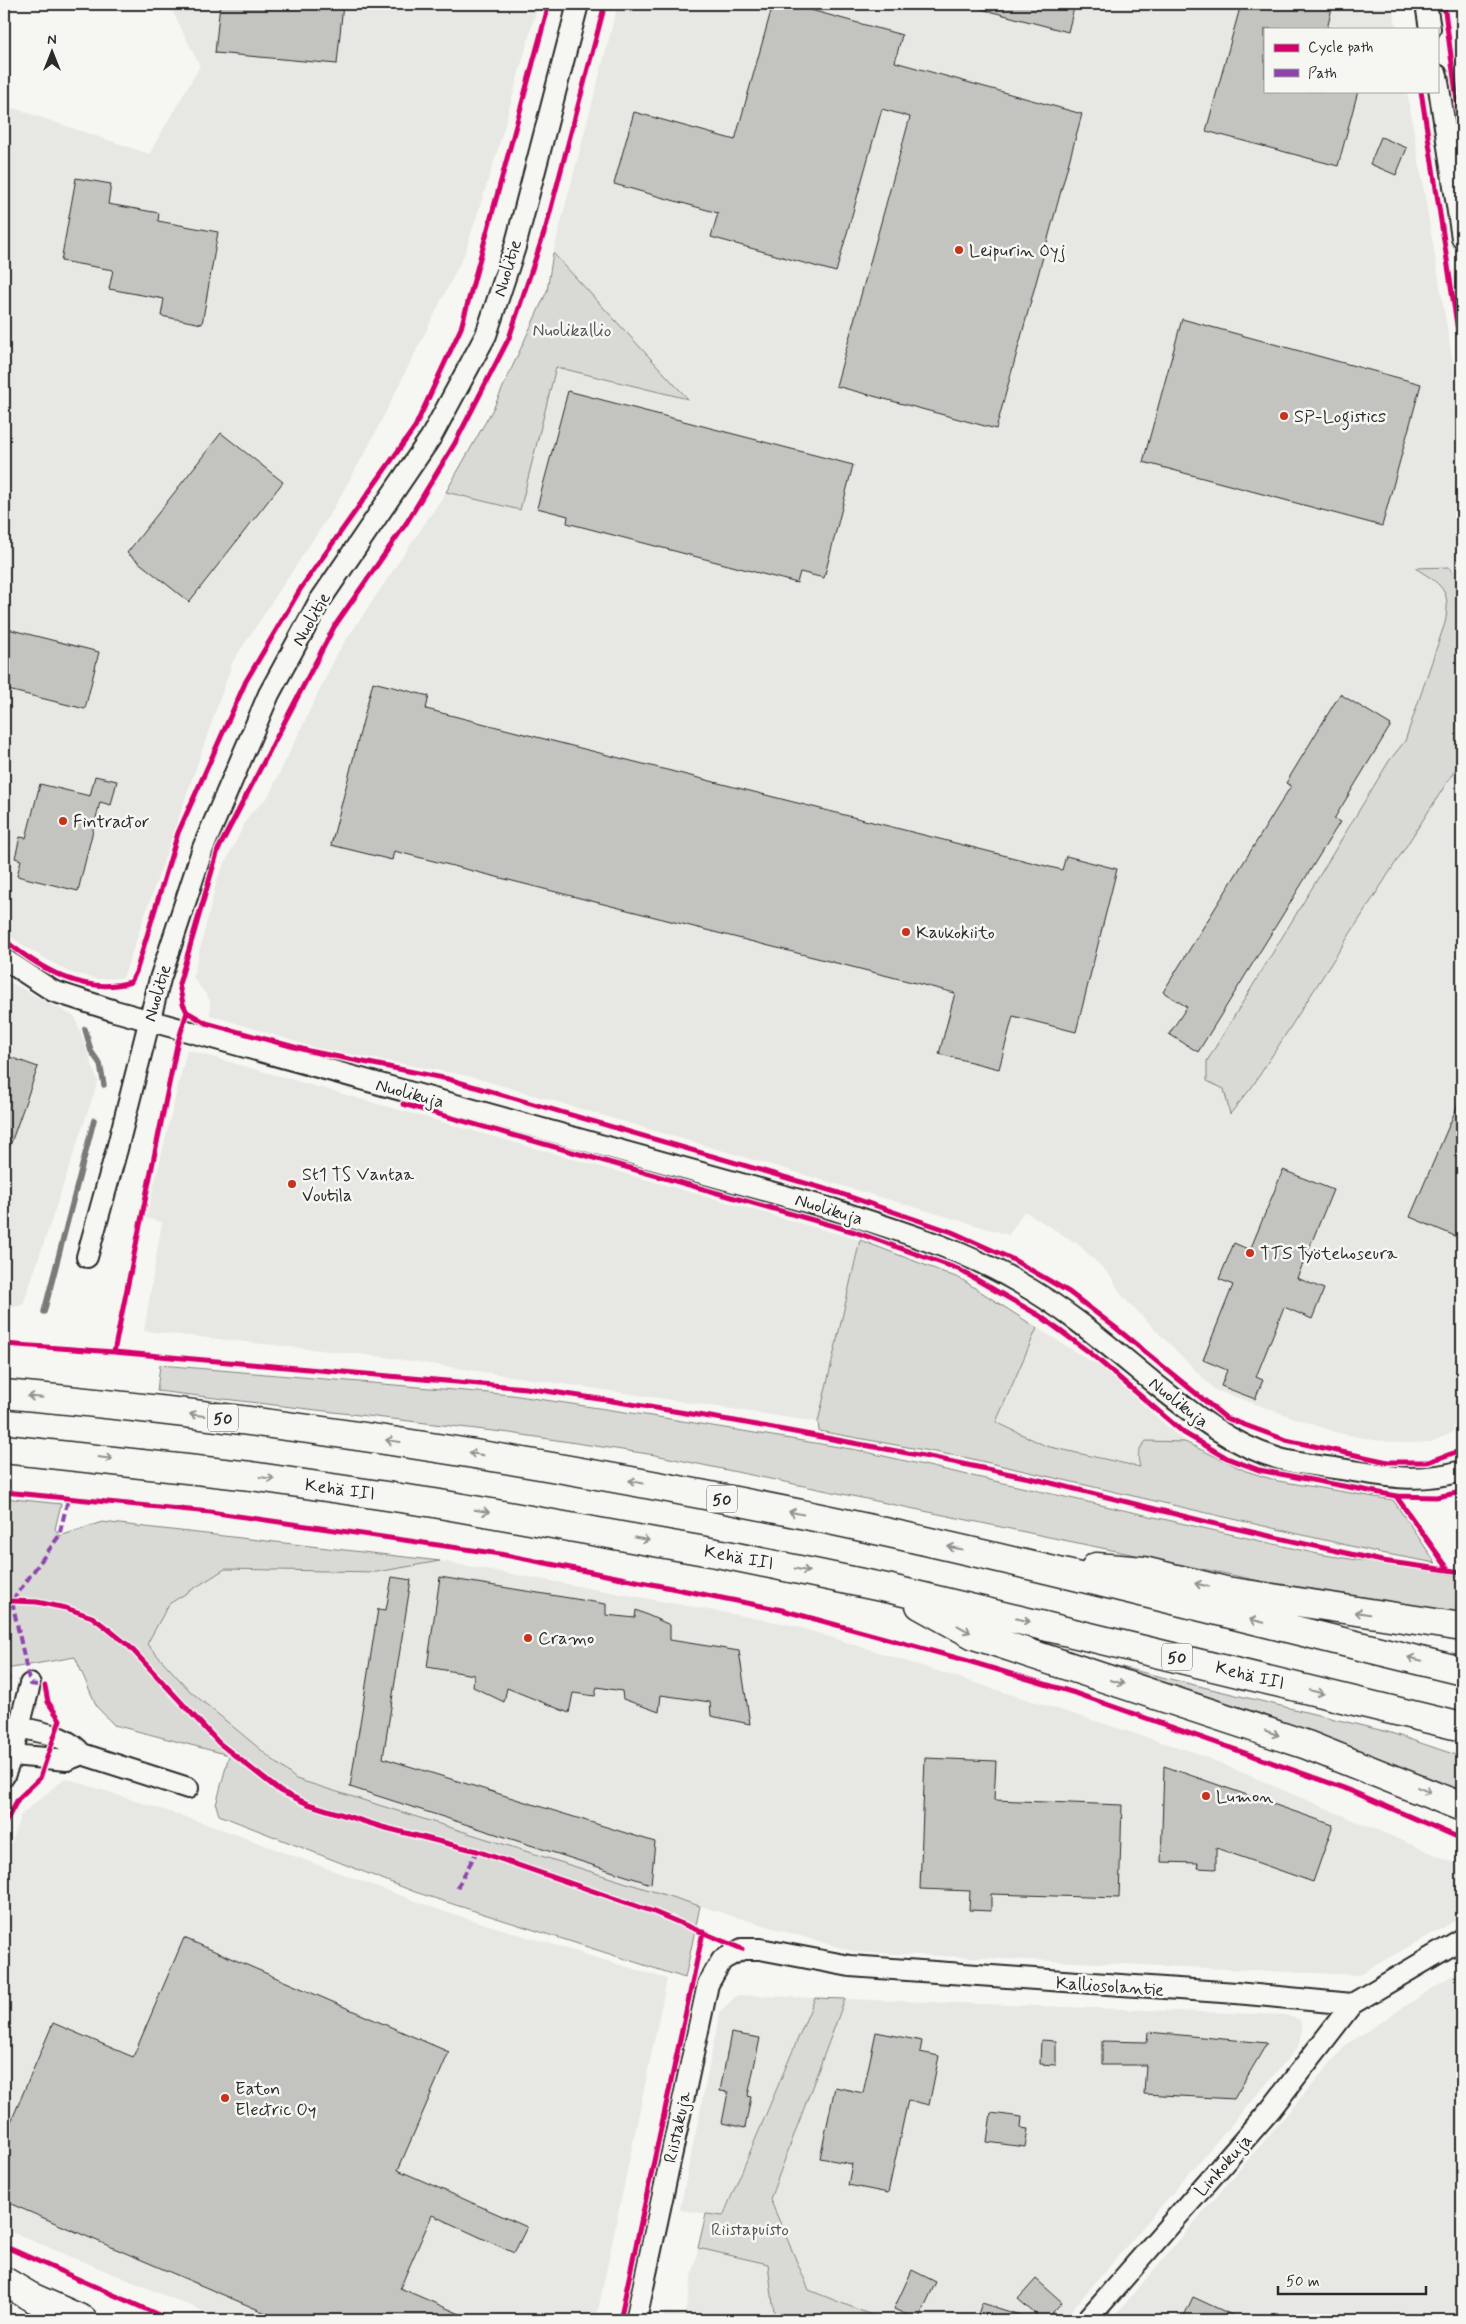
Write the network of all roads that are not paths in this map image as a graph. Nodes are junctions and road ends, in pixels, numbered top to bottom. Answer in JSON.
{"nodes":[{"id":1,"x":578,"y":4,"type":"edge"},
{"id":2,"x":1426,"y":4,"type":"edge"},
{"id":3,"x":1430,"y":28,"type":"edge"},
{"id":4,"x":1438,"y":82,"type":"edge"},
{"id":5,"x":1462,"y":238,"type":"edge"},
{"id":6,"x":4,"y":959,"type":"edge"},
{"id":7,"x":148,"y":1021,"type":"junction"},
{"id":8,"x":87,"y":1257,"type":"dead end"},
{"id":9,"x":4,"y":1394,"type":"edge"},
{"id":10,"x":4,"y":1449,"type":"edge"},
{"id":11,"x":1462,"y":1471,"type":"edge"},
{"id":12,"x":1002,"y":1558,"type":"junction"},
{"id":13,"x":891,"y":1589,"type":"junction"},
{"id":14,"x":1462,"y":1627,"type":"edge"},
{"id":15,"x":1462,"y":1671,"type":"edge"},
{"id":16,"x":30,"y":1684,"type":"dead end"},
{"id":17,"x":19,"y":1727,"type":"junction"},
{"id":18,"x":1462,"y":1727,"type":"edge"},
{"id":19,"x":82,"y":1754,"type":"junction"},
{"id":20,"x":12,"y":1755,"type":"junction"},
{"id":21,"x":4,"y":1776,"type":"edge"},
{"id":22,"x":188,"y":1788,"type":"dead end"},
{"id":23,"x":1462,"y":1807,"type":"edge"},
{"id":24,"x":1462,"y":1938,"type":"edge"},
{"id":25,"x":742,"y":1949,"type":"joint"},
{"id":26,"x":1352,"y":2004,"type":"junction"},
{"id":27,"x":4,"y":2281,"type":"edge"},
{"id":28,"x":4,"y":2291,"type":"edge"},
{"id":29,"x":31,"y":2297,"type":"junction"},
{"id":30,"x":83,"y":2320,"type":"edge"},
{"id":31,"x":636,"y":2320,"type":"edge"},
{"id":32,"x":1088,"y":2320,"type":"edge"}],
"edges":[{"from":1,"to":7,"type":"street","name":"Nuolitie"},
{"from":2,"to":3,"type":"street"},
{"from":4,"to":5,"type":"street"},
{"from":6,"to":7,"type":"street","name":"Nuolikuja"},
{"from":7,"to":8,"type":"street","name":"Nuolitie"},
{"from":7,"to":11,"type":"street","name":"Nuolikuja"},
{"from":12,"to":9,"type":"main road","number":"50","one_way":true},
{"from":10,"to":13,"type":"main road","name":"Kehä III","number":"50","one_way":true},
{"from":14,"to":12,"type":"main road","one_way":true},
{"from":15,"to":12,"type":"main road","number":"50","one_way":true},
{"from":13,"to":18,"type":"main road","name":"Kehä III","number":"50","one_way":true},
{"from":13,"to":23,"type":"main road","one_way":true},
{"from":16,"to":17,"type":"street"},
{"from":17,"to":19,"type":"street"},
{"from":17,"to":20,"type":"street"},
{"from":19,"to":20,"type":"street"},
{"from":19,"to":22,"type":"street"},
{"from":20,"to":21,"type":"street"},
{"from":24,"to":26,"type":"street"},
{"from":25,"to":26,"type":"street","name":"Kalliosolantie"},
{"from":25,"to":31,"type":"street","name":"Riistakuja"},
{"from":26,"to":32,"type":"street","name":"Linkokuja"},
{"from":27,"to":29,"type":"main road"},
{"from":28,"to":29,"type":"main road"},
{"from":29,"to":30,"type":"main road"}]}
